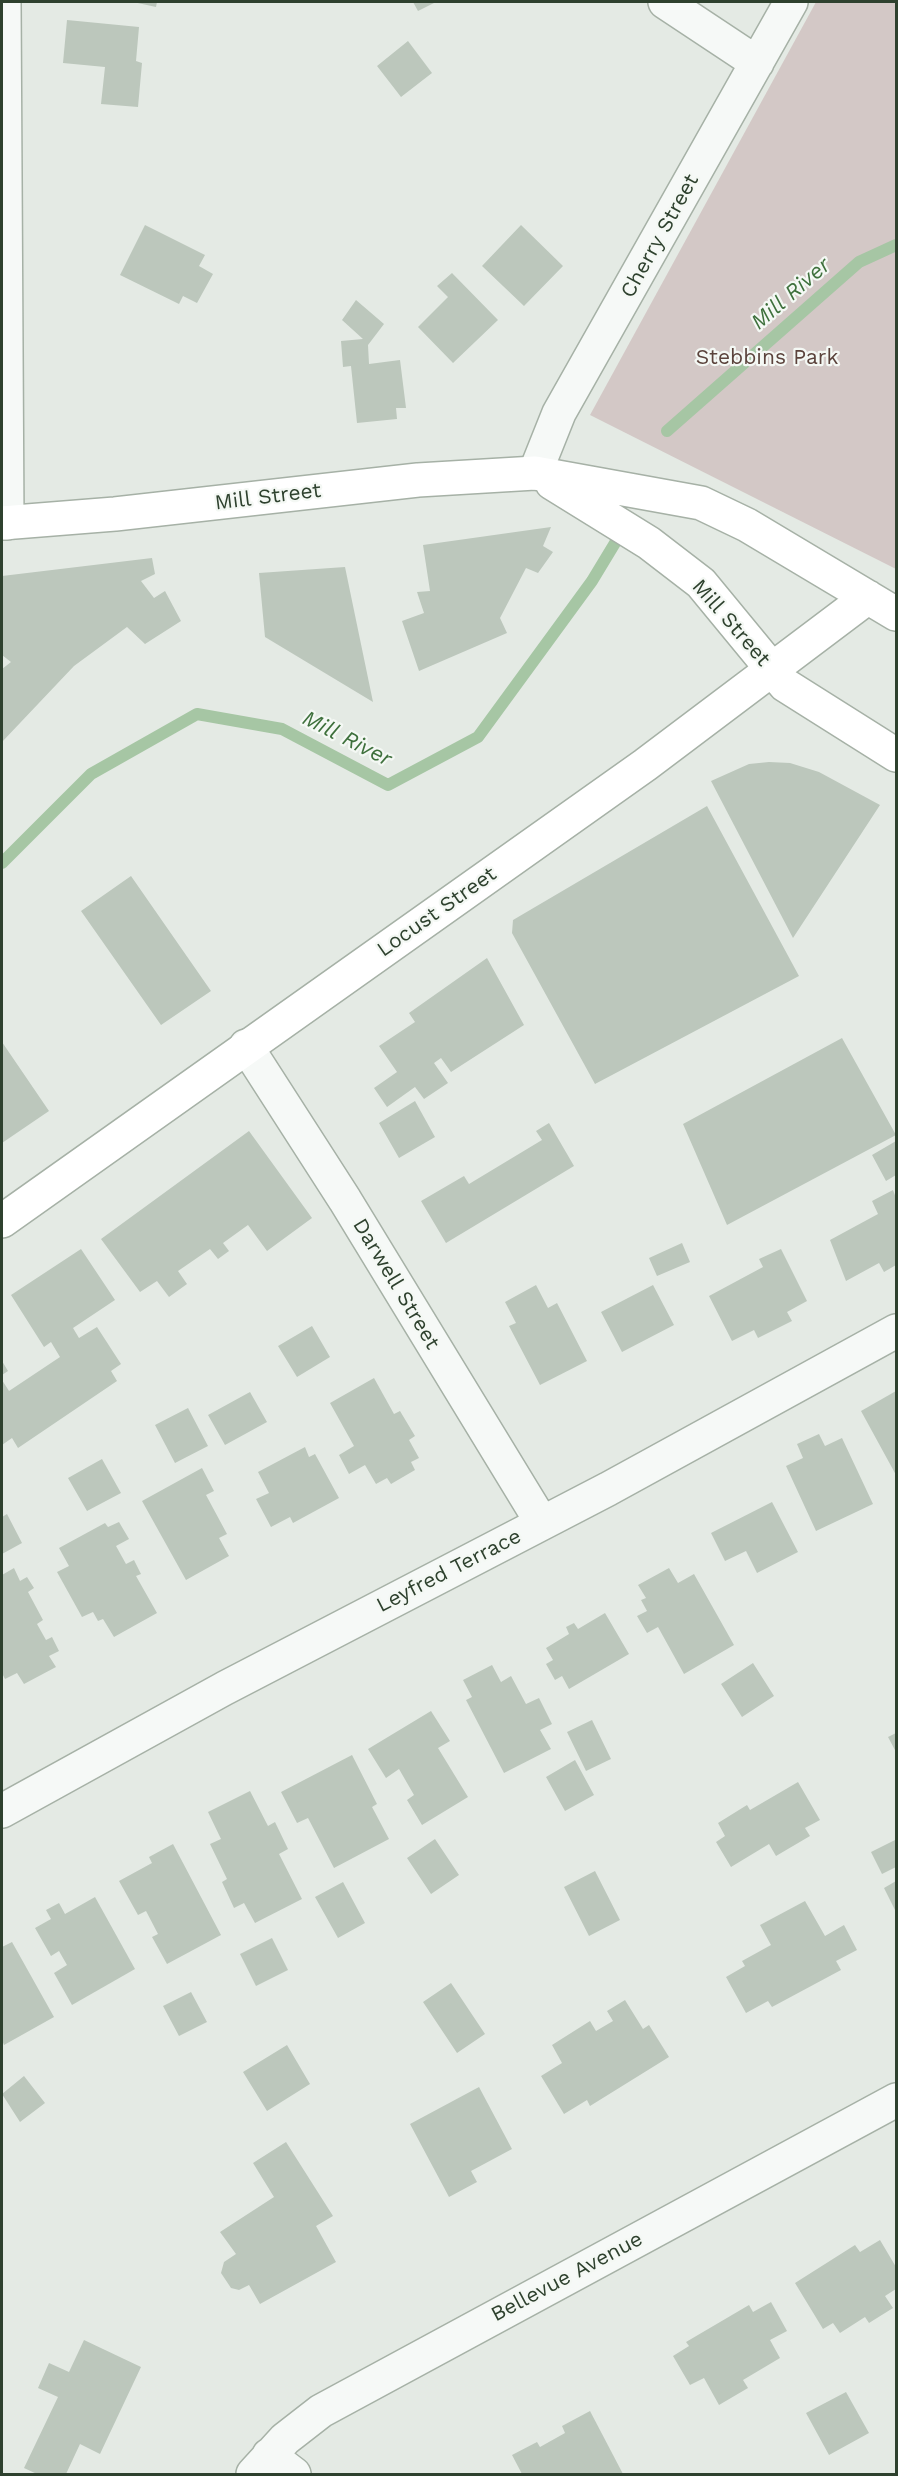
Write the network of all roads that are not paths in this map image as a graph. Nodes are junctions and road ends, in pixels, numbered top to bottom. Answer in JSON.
{"nodes":[{"id":1,"x":4,"y":2,"type":"edge"},
{"id":2,"x":665,"y":2,"type":"edge"},
{"id":3,"x":791,"y":2,"type":"edge"},
{"id":4,"x":757,"y":63,"type":"junction"},
{"id":5,"x":535,"y":473,"type":"junction"},
{"id":6,"x":4,"y":523,"type":"edge"},
{"id":7,"x":868,"y":597,"type":"junction"},
{"id":8,"x":897,"y":614,"type":"edge"},
{"id":9,"x":772,"y":671,"type":"junction"},
{"id":10,"x":897,"y":755,"type":"edge"},
{"id":11,"x":246,"y":1046,"type":"junction"},
{"id":12,"x":2,"y":1221,"type":"edge"},
{"id":13,"x":897,"y":1331,"type":"edge"},
{"id":14,"x":542,"y":1523,"type":"junction"},
{"id":15,"x":2,"y":1810,"type":"edge"},
{"id":16,"x":897,"y":2100,"type":"edge"},
{"id":17,"x":261,"y":2465,"type":"edge"},
{"id":18,"x":294,"y":2475,"type":"edge"}],
"edges":[{"from":1,"to":6,"type":"street"},
{"from":2,"to":4,"type":"street"},
{"from":3,"to":4,"type":"street","name":"Cherry Street"},
{"from":4,"to":5,"type":"street","name":"Cherry Street"},
{"from":5,"to":6,"type":"main road","name":"Mill Street"},
{"from":5,"to":7,"type":"main road","name":"Mill Street"},
{"from":5,"to":9,"type":"main road","name":"Mill Street"},
{"from":7,"to":8,"type":"main road","name":"Mill Street"},
{"from":7,"to":9,"type":"main road","name":"Locust Street"},
{"from":9,"to":10,"type":"main road","name":"Mill Street"},
{"from":9,"to":11,"type":"main road","name":"Locust Street"},
{"from":11,"to":12,"type":"main road","name":"Locust Street"},
{"from":11,"to":14,"type":"street","name":"Darwell Street"},
{"from":13,"to":14,"type":"street","name":"Leyfred Terrace"},
{"from":14,"to":15,"type":"street","name":"Leyfred Terrace"},
{"from":16,"to":17,"type":"street","name":"Bellevue Avenue"},
{"from":17,"to":18,"type":"street"}]}
